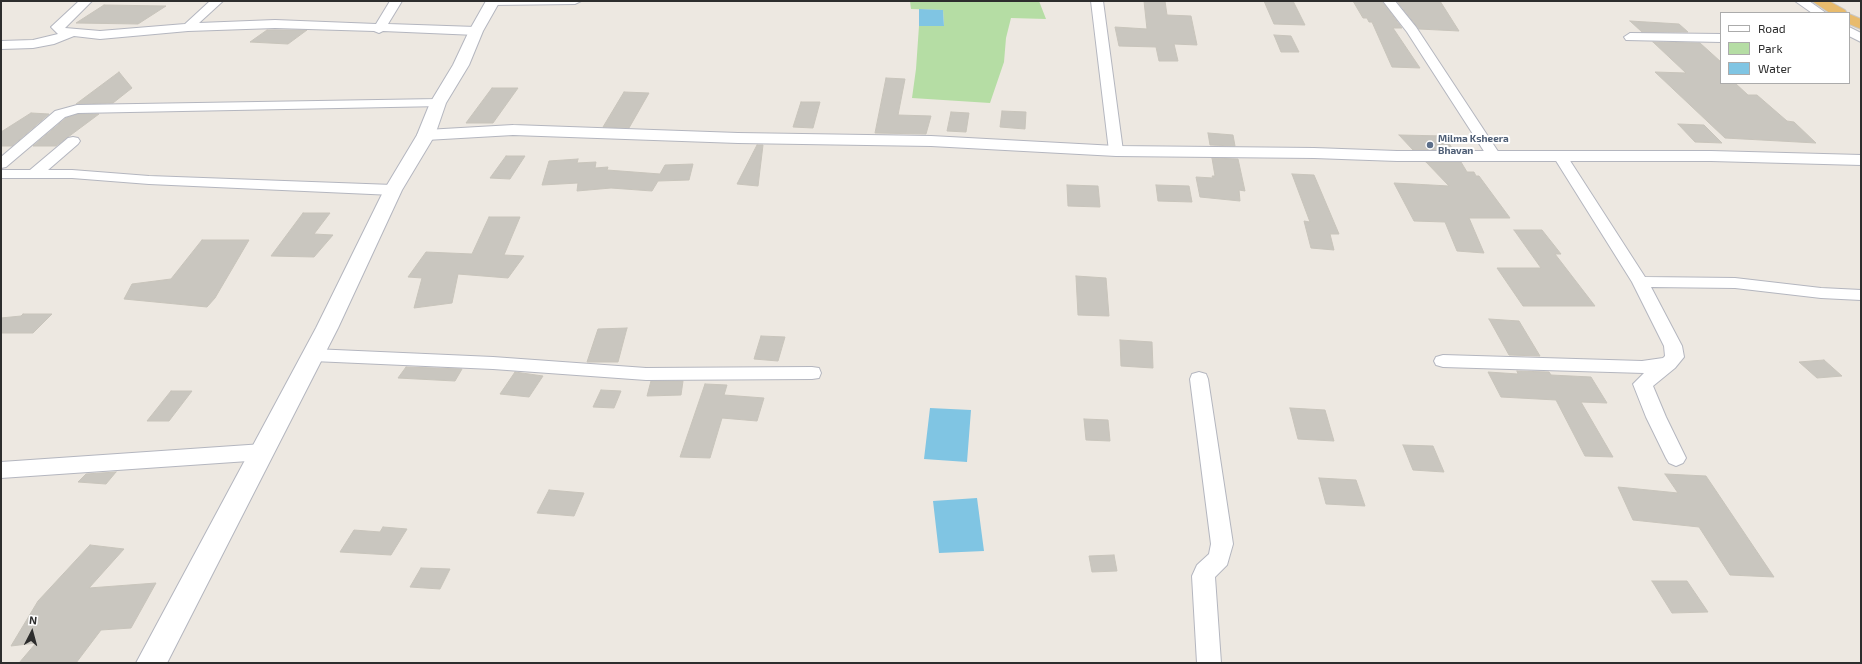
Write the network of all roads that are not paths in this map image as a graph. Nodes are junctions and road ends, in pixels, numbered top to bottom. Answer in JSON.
{"nodes":[{"id":1,"x":86,"y":1,"type":"edge"},
{"id":2,"x":217,"y":1,"type":"edge"},
{"id":3,"x":396,"y":1,"type":"edge"},
{"id":4,"x":575,"y":1,"type":"edge"},
{"id":5,"x":1096,"y":1,"type":"edge"},
{"id":6,"x":1389,"y":1,"type":"edge"},
{"id":7,"x":1801,"y":1,"type":"edge"},
{"id":8,"x":1818,"y":1,"type":"edge"},
{"id":9,"x":493,"y":2,"type":"edge"},
{"id":10,"x":1818,"y":12,"type":"edge"},
{"id":11,"x":1838,"y":12,"type":"edge"},
{"id":12,"x":1850,"y":19,"type":"edge"},
{"id":13,"x":1861,"y":25,"type":"edge"},
{"id":14,"x":188,"y":27,"type":"junction"},
{"id":15,"x":379,"y":29,"type":"junction"},
{"id":16,"x":476,"y":32,"type":"junction"},
{"id":17,"x":1850,"y":32,"type":"edge"},
{"id":18,"x":71,"y":33,"type":"junction"},
{"id":19,"x":1630,"y":37,"type":"dead end"},
{"id":20,"x":1720,"y":38,"type":"edge"},
{"id":21,"x":1850,"y":39,"type":"edge"},
{"id":22,"x":1861,"y":39,"type":"edge"},
{"id":23,"x":1,"y":45,"type":"edge"},
{"id":24,"x":438,"y":103,"type":"junction"},
{"id":25,"x":426,"y":135,"type":"junction"},
{"id":26,"x":73,"y":141,"type":"dead end"},
{"id":27,"x":1116,"y":150,"type":"junction"},
{"id":28,"x":1494,"y":156,"type":"junction"},
{"id":29,"x":1560,"y":156,"type":"junction"},
{"id":30,"x":1861,"y":160,"type":"edge"},
{"id":31,"x":1,"y":164,"type":"edge"},
{"id":32,"x":1,"y":174,"type":"edge"},
{"id":33,"x":34,"y":174,"type":"junction"},
{"id":34,"x":393,"y":190,"type":"junction"},
{"id":35,"x":1640,"y":282,"type":"junction"},
{"id":36,"x":1861,"y":295,"type":"edge"},
{"id":37,"x":313,"y":355,"type":"junction"},
{"id":38,"x":1443,"y":361,"type":"dead end"},
{"id":39,"x":1668,"y":364,"type":"junction"},
{"id":40,"x":812,"y":373,"type":"dead end"},
{"id":41,"x":1200,"y":379,"type":"dead end"},
{"id":42,"x":263,"y":452,"type":"junction"},
{"id":43,"x":1676,"y":458,"type":"dead end"},
{"id":44,"x":1,"y":470,"type":"edge"},
{"id":45,"x":151,"y":663,"type":"edge"},
{"id":46,"x":1209,"y":663,"type":"edge"}],
"edges":[{"from":1,"to":18,"type":"street"},
{"from":2,"to":14,"type":"street"},
{"from":3,"to":15,"type":"street"},
{"from":4,"to":9,"type":"street"},
{"from":5,"to":27,"type":"street"},
{"from":6,"to":28,"type":"street"},
{"from":7,"to":10,"type":"street"},
{"from":8,"to":11,"type":"highway"},
{"from":9,"to":16,"type":"street"},
{"from":12,"to":13,"type":"highway"},
{"from":14,"to":15,"type":"street"},
{"from":14,"to":18,"type":"street"},
{"from":15,"to":16,"type":"street"},
{"from":16,"to":24,"type":"street"},
{"from":17,"to":22,"type":"street"},
{"from":18,"to":23,"type":"street"},
{"from":19,"to":20,"type":"street"},
{"from":21,"to":22,"type":"street"},
{"from":24,"to":25,"type":"street"},
{"from":24,"to":31,"type":"street"},
{"from":25,"to":27,"type":"street"},
{"from":25,"to":34,"type":"street"},
{"from":26,"to":33,"type":"street"},
{"from":27,"to":28,"type":"street"},
{"from":28,"to":29,"type":"street"},
{"from":29,"to":30,"type":"street"},
{"from":29,"to":35,"type":"street"},
{"from":32,"to":33,"type":"street"},
{"from":33,"to":34,"type":"street"},
{"from":34,"to":37,"type":"street"},
{"from":35,"to":36,"type":"street"},
{"from":35,"to":39,"type":"street"},
{"from":37,"to":40,"type":"street"},
{"from":37,"to":42,"type":"street"},
{"from":38,"to":39,"type":"street"},
{"from":39,"to":43,"type":"street"},
{"from":41,"to":46,"type":"street"},
{"from":42,"to":44,"type":"street"},
{"from":42,"to":45,"type":"street"}]}
